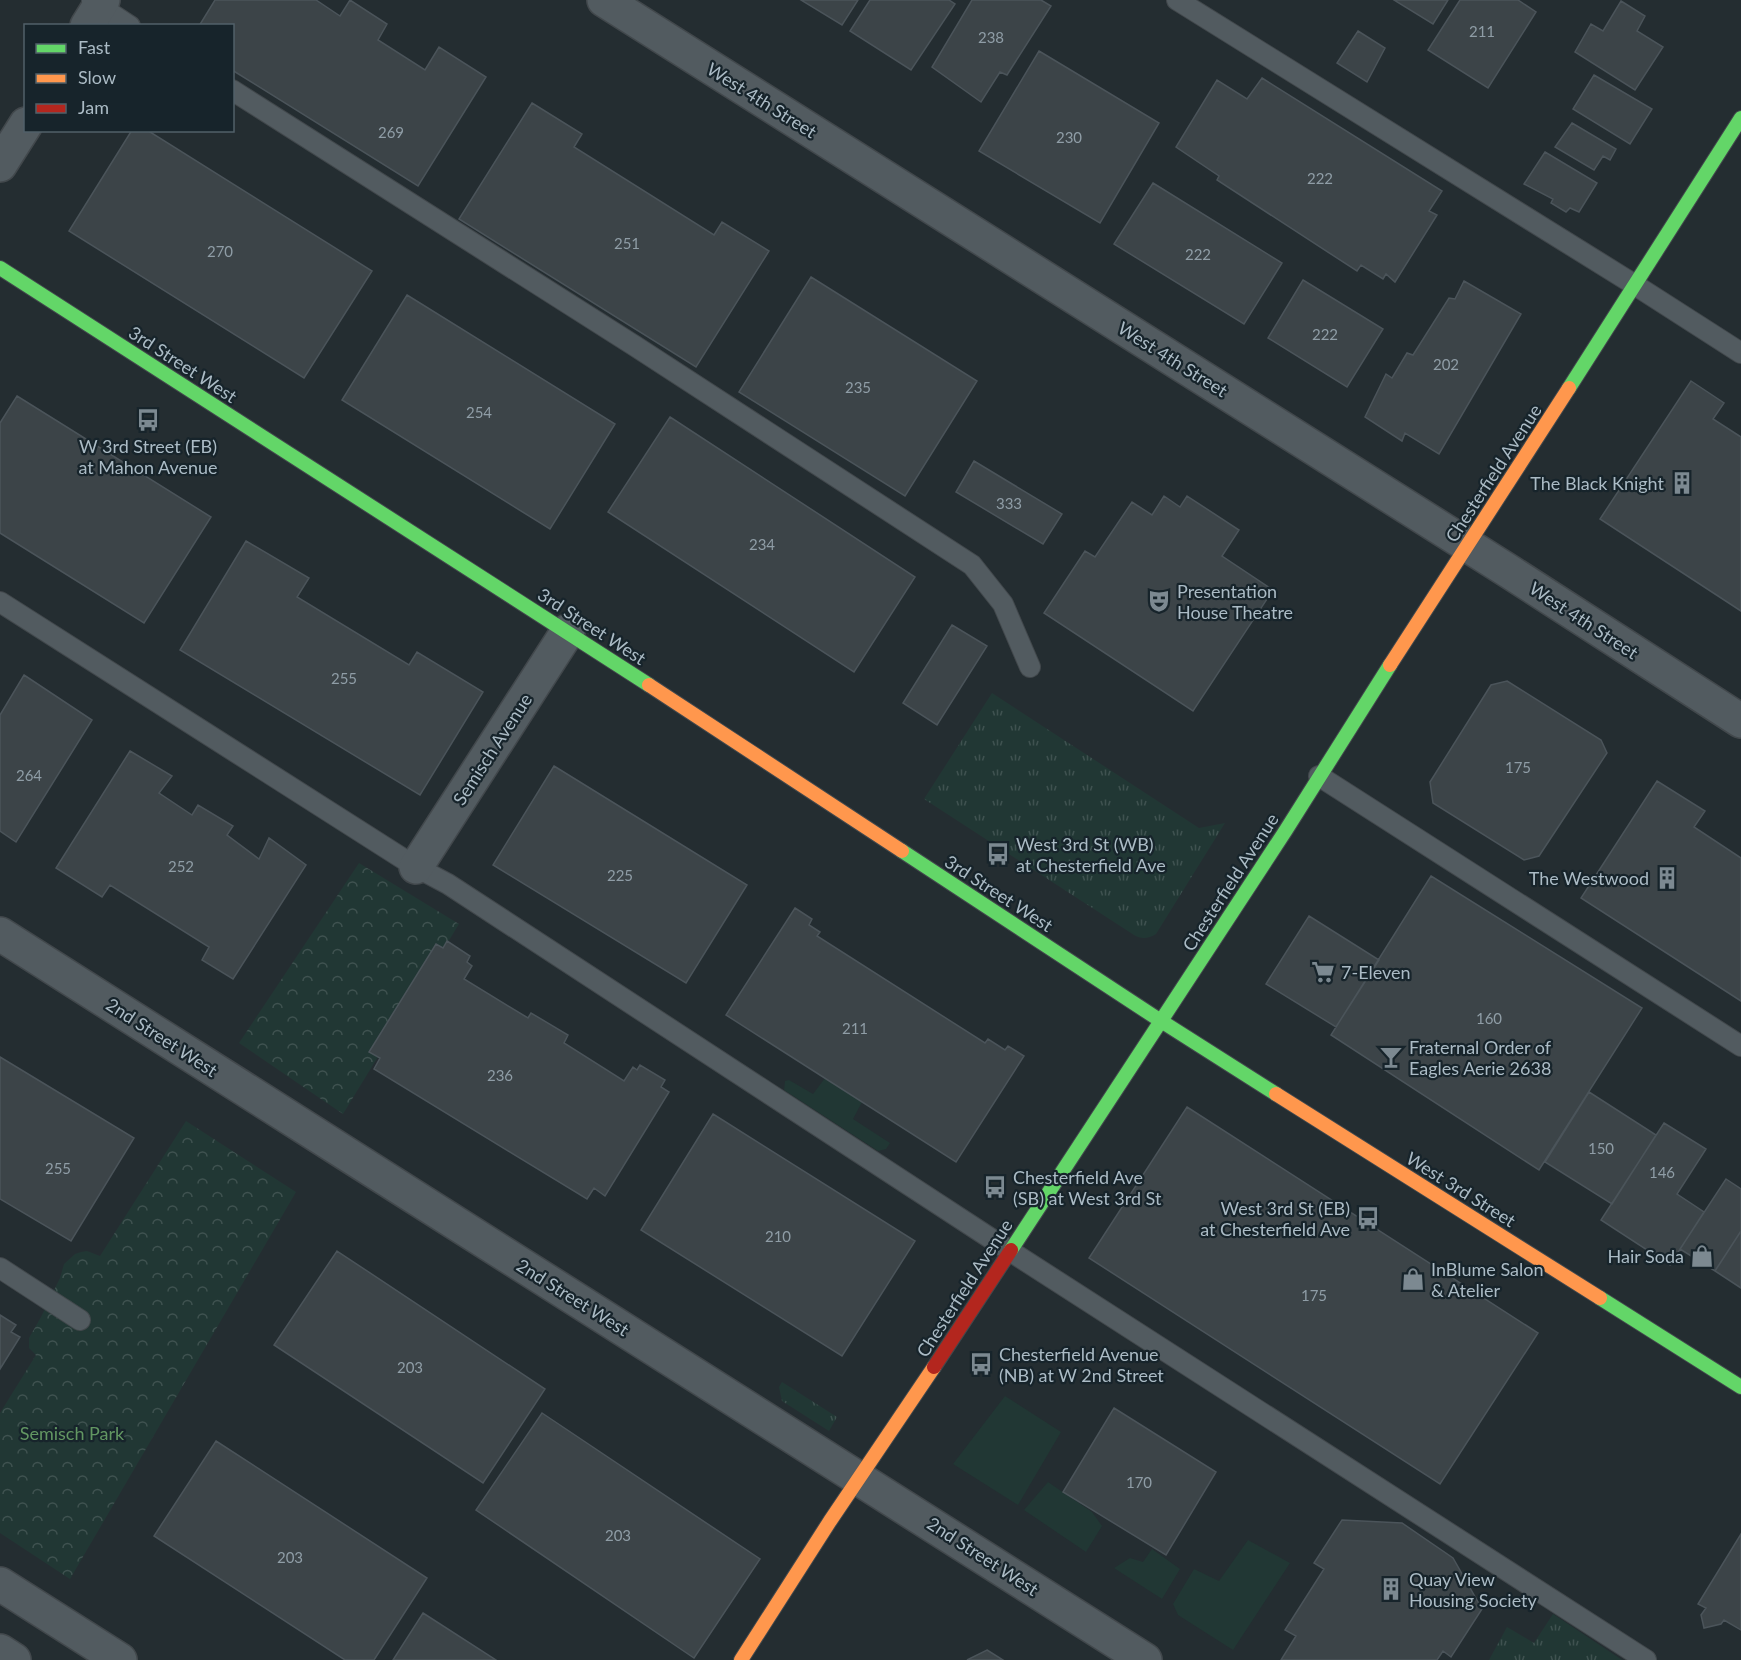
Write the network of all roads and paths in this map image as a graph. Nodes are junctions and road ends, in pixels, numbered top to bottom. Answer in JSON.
{"nodes":[{"id":1,"x":604,"y":0,"type":"edge"},
{"id":2,"x":1177,"y":0,"type":"edge"},
{"id":3,"x":95,"y":8,"type":"edge"},
{"id":4,"x":126,"y":24,"type":"edge"},
{"id":5,"x":234,"y":91,"type":"edge"},
{"id":6,"x":1741,"y":118,"type":"edge"},
{"id":7,"x":24,"y":127,"type":"edge"},
{"id":8,"x":0,"y":165,"type":"edge"},
{"id":9,"x":0,"y":268,"type":"edge"},
{"id":10,"x":1635,"y":285,"type":"junction"},
{"id":11,"x":1741,"y":353,"type":"edge"},
{"id":12,"x":1468,"y":546,"type":"junction"},
{"id":13,"x":0,"y":602,"type":"edge"},
{"id":14,"x":568,"y":631,"type":"junction"},
{"id":15,"x":1030,"y":667,"type":"dead end"},
{"id":16,"x":1741,"y":721,"type":"edge"},
{"id":17,"x":1319,"y":776,"type":"junction"},
{"id":18,"x":416,"y":867,"type":"junction"},
{"id":19,"x":0,"y":934,"type":"edge"},
{"id":20,"x":1161,"y":1021,"type":"junction"},
{"id":21,"x":1741,"y":1046,"type":"edge"},
{"id":22,"x":1010,"y":1251,"type":"junction"},
{"id":23,"x":0,"y":1268,"type":"edge"},
{"id":24,"x":80,"y":1320,"type":"dead end"},
{"id":25,"x":1741,"y":1387,"type":"edge"},
{"id":26,"x":860,"y":1477,"type":"junction"},
{"id":27,"x":0,"y":1584,"type":"edge"},
{"id":28,"x":0,"y":1651,"type":"edge"},
{"id":29,"x":14,"y":1660,"type":"edge"},
{"id":30,"x":120,"y":1660,"type":"edge"},
{"id":31,"x":741,"y":1660,"type":"edge"},
{"id":32,"x":1145,"y":1660,"type":"edge"},
{"id":33,"x":1646,"y":1660,"type":"edge"}],
"edges":[{"from":1,"to":12,"type":"street","name":"West 4th Street"},
{"from":2,"to":10,"type":"lane"},
{"from":3,"to":4,"type":"lane"},
{"from":5,"to":15,"type":"lane"},
{"from":6,"to":10,"type":"street","name":"Chesterfield Avenue"},
{"from":7,"to":8,"type":"street"},
{"from":9,"to":14,"type":"street","name":"3rd Street West"},
{"from":10,"to":11,"type":"lane"},
{"from":10,"to":12,"type":"street","name":"Chesterfield Avenue"},
{"from":12,"to":16,"type":"street","name":"West 4th Street"},
{"from":12,"to":17,"type":"street","name":"Chesterfield Avenue"},
{"from":13,"to":18,"type":"lane"},
{"from":14,"to":18,"type":"street","name":"Semisch Avenue"},
{"from":14,"to":20,"type":"street","name":"3rd Street West"},
{"from":17,"to":20,"type":"street","name":"Chesterfield Avenue"},
{"from":17,"to":21,"type":"lane"},
{"from":18,"to":22,"type":"lane"},
{"from":19,"to":26,"type":"street","name":"2nd Street West"},
{"from":20,"to":22,"type":"street","name":"Chesterfield Avenue"},
{"from":20,"to":25,"type":"street","name":"West 3rd Street"},
{"from":22,"to":26,"type":"street","name":"Chesterfield Avenue"},
{"from":22,"to":33,"type":"lane"},
{"from":23,"to":24,"type":"lane"},
{"from":26,"to":31,"type":"street","name":"Chesterfield Avenue"},
{"from":26,"to":32,"type":"street","name":"2nd Street West"},
{"from":27,"to":30,"type":"street"},
{"from":28,"to":29,"type":"street"}]}
